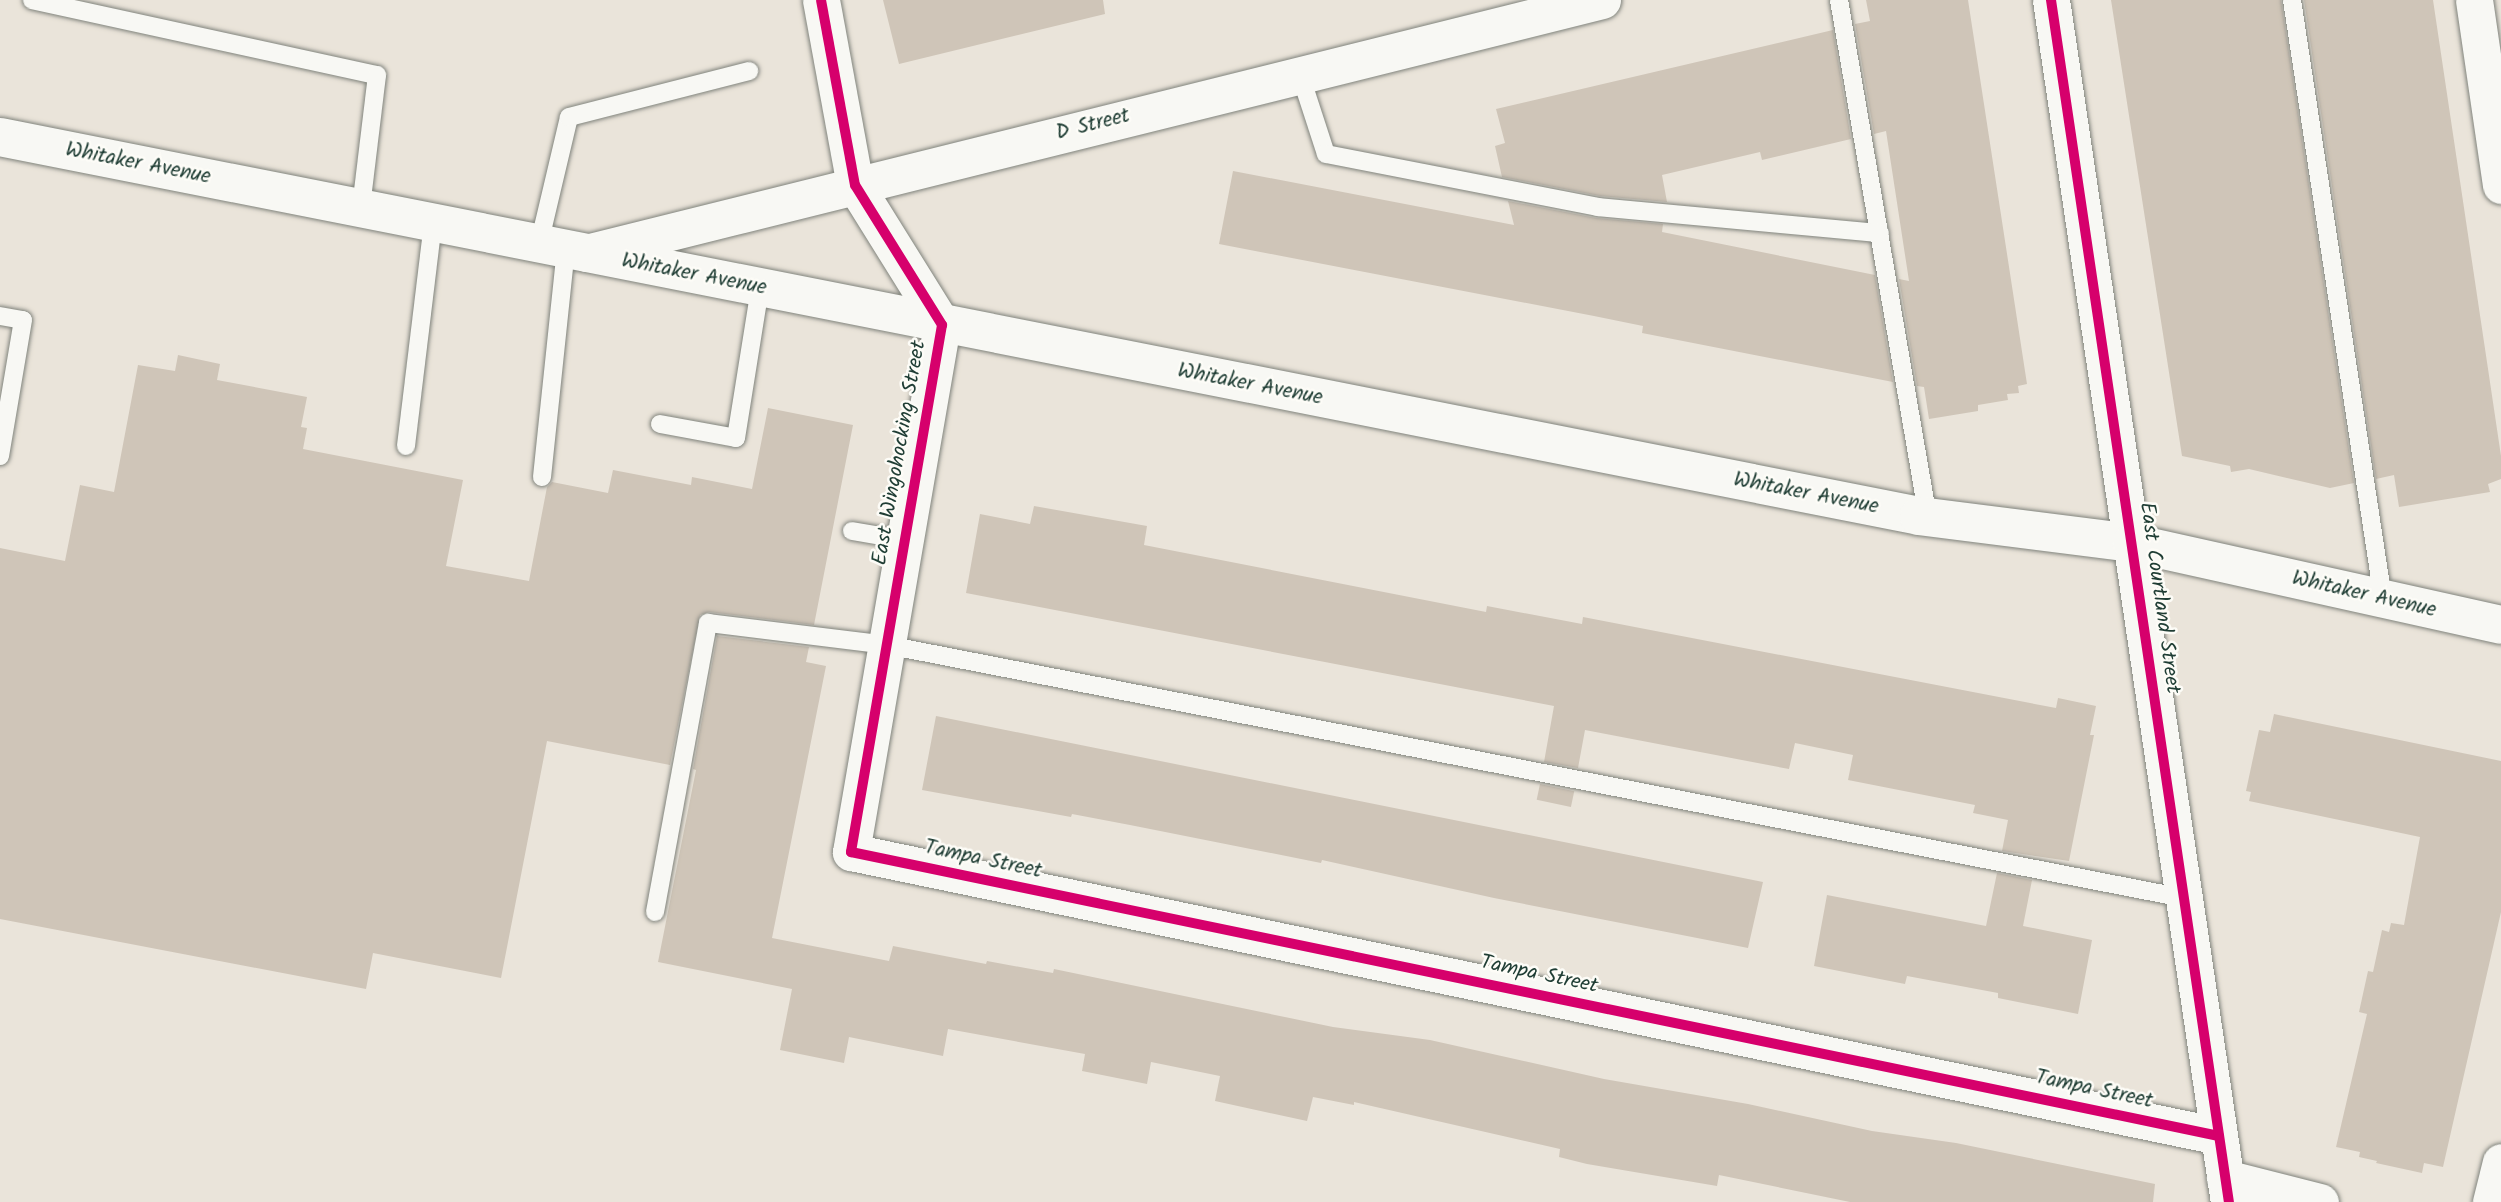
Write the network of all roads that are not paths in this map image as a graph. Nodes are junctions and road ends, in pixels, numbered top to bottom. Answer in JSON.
{"nodes":[{"id":1,"x":32,"y":0,"type":"edge"},
{"id":2,"x":821,"y":0,"type":"edge"},
{"id":3,"x":1602,"y":0,"type":"edge"},
{"id":4,"x":1839,"y":0,"type":"edge"},
{"id":5,"x":2051,"y":0,"type":"edge"},
{"id":6,"x":2292,"y":0,"type":"edge"},
{"id":7,"x":2474,"y":0,"type":"edge"},
{"id":8,"x":749,"y":71,"type":"dead end"},
{"id":9,"x":1300,"y":74,"type":"junction"},
{"id":10,"x":0,"y":137,"type":"edge"},
{"id":11,"x":2501,"y":184,"type":"edge"},
{"id":12,"x":855,"y":185,"type":"junction"},
{"id":13,"x":361,"y":208,"type":"junction"},
{"id":14,"x":433,"y":223,"type":"junction"},
{"id":15,"x":1880,"y":233,"type":"junction"},
{"id":16,"x":563,"y":249,"type":"junction"},
{"id":17,"x":760,"y":288,"type":"junction"},
{"id":18,"x":0,"y":316,"type":"edge"},
{"id":19,"x":942,"y":325,"type":"junction"},
{"id":20,"x":660,"y":424,"type":"dead end"},
{"id":21,"x":406,"y":446,"type":"dead end"},
{"id":22,"x":0,"y":456,"type":"edge"},
{"id":23,"x":542,"y":477,"type":"dead end"},
{"id":24,"x":1928,"y":518,"type":"junction"},
{"id":25,"x":852,"y":531,"type":"dead end"},
{"id":26,"x":905,"y":540,"type":"junction"},
{"id":27,"x":2132,"y":543,"type":"junction"},
{"id":28,"x":2383,"y":599,"type":"junction"},
{"id":29,"x":2501,"y":625,"type":"edge"},
{"id":30,"x":887,"y":645,"type":"junction"},
{"id":31,"x":851,"y":852,"type":"joint"},
{"id":32,"x":2184,"y":898,"type":"junction"},
{"id":33,"x":655,"y":912,"type":"dead end"},
{"id":34,"x":2219,"y":1136,"type":"junction"},
{"id":35,"x":2501,"y":1162,"type":"edge"},
{"id":36,"x":2227,"y":1190,"type":"edge"},
{"id":37,"x":2320,"y":1202,"type":"edge"},
{"id":38,"x":2491,"y":1202,"type":"edge"}],
"edges":[{"from":1,"to":13,"type":"lane"},
{"from":2,"to":12,"type":"street","name":"East Wingohocking Street"},
{"from":3,"to":9,"type":"street","name":"D Street"},
{"from":4,"to":15,"type":"lane"},
{"from":5,"to":27,"type":"street","name":"East Courtland Street"},
{"from":6,"to":28,"type":"lane"},
{"from":7,"to":11,"type":"street"},
{"from":8,"to":16,"type":"lane"},
{"from":9,"to":12,"type":"street","name":"D Street"},
{"from":9,"to":15,"type":"lane"},
{"from":10,"to":13,"type":"main road","name":"Whitaker Avenue"},
{"from":12,"to":16,"type":"street","name":"D Street"},
{"from":12,"to":19,"type":"street","name":"East Wingohocking Street"},
{"from":13,"to":14,"type":"main road","name":"Whitaker Avenue"},
{"from":14,"to":16,"type":"main road","name":"Whitaker Avenue"},
{"from":14,"to":21,"type":"lane"},
{"from":15,"to":24,"type":"lane"},
{"from":16,"to":17,"type":"main road","name":"Whitaker Avenue"},
{"from":16,"to":23,"type":"lane"},
{"from":17,"to":19,"type":"main road","name":"Whitaker Avenue"},
{"from":17,"to":20,"type":"lane"},
{"from":18,"to":22,"type":"lane"},
{"from":19,"to":24,"type":"main road","name":"Whitaker Avenue"},
{"from":19,"to":26,"type":"street","name":"East Wingohocking Street"},
{"from":24,"to":27,"type":"main road","name":"Whitaker Avenue"},
{"from":25,"to":26,"type":"lane"},
{"from":26,"to":30,"type":"street","name":"East Wingohocking Street"},
{"from":27,"to":28,"type":"main road","name":"Whitaker Avenue"},
{"from":27,"to":32,"type":"street","name":"East Courtland Street"},
{"from":28,"to":29,"type":"main road","name":"Whitaker Avenue"},
{"from":30,"to":31,"type":"street","name":"East Wingohocking Street"},
{"from":30,"to":32,"type":"lane"},
{"from":30,"to":33,"type":"lane"},
{"from":31,"to":34,"type":"street","name":"Tampa Street"},
{"from":32,"to":34,"type":"street","name":"East Courtland Street"},
{"from":34,"to":36,"type":"street","name":"East Courtland Street"},
{"from":35,"to":38,"type":"street"},
{"from":36,"to":37,"type":"street"}]}
